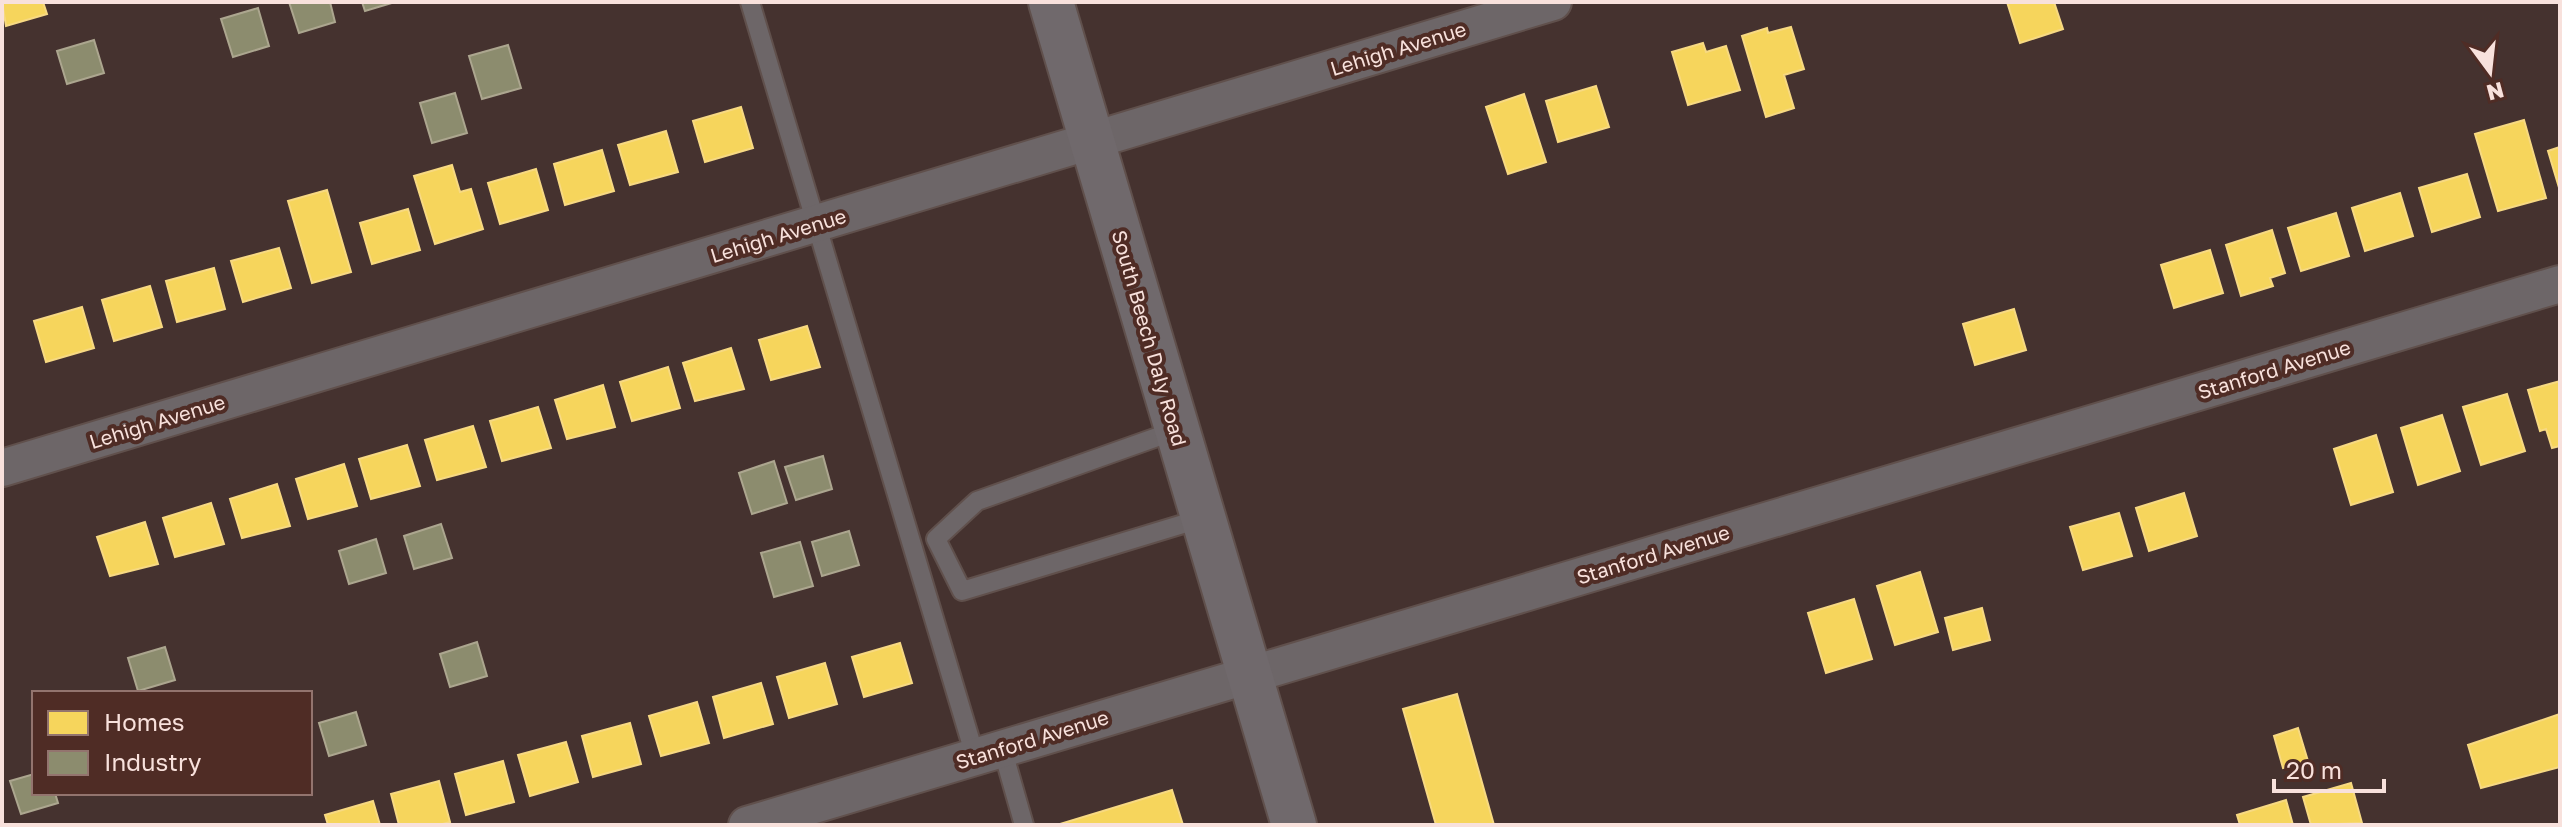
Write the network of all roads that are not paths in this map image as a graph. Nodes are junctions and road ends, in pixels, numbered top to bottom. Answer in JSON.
{"nodes":[{"id":1,"x":750,"y":2,"type":"edge"},
{"id":2,"x":1051,"y":2,"type":"edge"},
{"id":3,"x":1553,"y":2,"type":"edge"},
{"id":4,"x":1091,"y":140,"type":"junction"},
{"id":5,"x":815,"y":223,"type":"junction"},
{"id":6,"x":2560,"y":284,"type":"edge"},
{"id":7,"x":1177,"y":430,"type":"junction"},
{"id":8,"x":2,"y":468,"type":"edge"},
{"id":9,"x":1203,"y":518,"type":"junction"},
{"id":10,"x":1250,"y":674,"type":"junction"},
{"id":11,"x":989,"y":752,"type":"junction"},
{"id":12,"x":747,"y":825,"type":"edge"},
{"id":13,"x":1024,"y":825,"type":"edge"},
{"id":14,"x":1294,"y":825,"type":"edge"}],
"edges":[{"from":1,"to":5,"type":"lane"},
{"from":2,"to":4,"type":"main road","name":"South Beech Daly Road"},
{"from":3,"to":4,"type":"street","name":"Lehigh Avenue"},
{"from":4,"to":5,"type":"street","name":"Lehigh Avenue"},
{"from":4,"to":7,"type":"main road","name":"South Beech Daly Road"},
{"from":5,"to":8,"type":"street","name":"Lehigh Avenue"},
{"from":5,"to":11,"type":"lane"},
{"from":6,"to":10,"type":"street","name":"Stanford Avenue"},
{"from":7,"to":9,"type":"main road","name":"South Beech Daly Road"},
{"from":7,"to":9,"type":"lane"},
{"from":9,"to":10,"type":"main road","name":"South Beech Daly Road"},
{"from":10,"to":11,"type":"street","name":"Stanford Avenue"},
{"from":10,"to":14,"type":"main road","name":"South Beech Daly Road"},
{"from":11,"to":12,"type":"street","name":"Stanford Avenue"},
{"from":11,"to":13,"type":"lane"}]}
